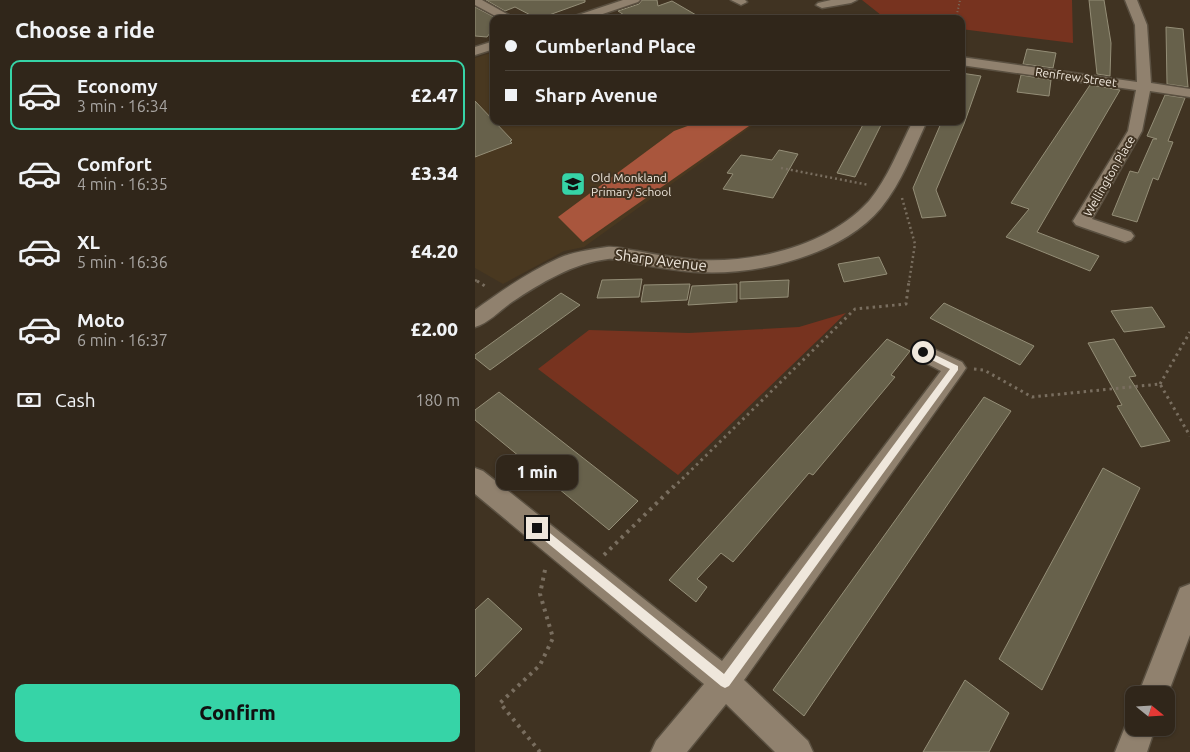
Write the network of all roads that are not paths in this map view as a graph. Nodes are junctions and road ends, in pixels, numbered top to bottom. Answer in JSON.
{"nodes":[{"id":1,"x":634,"y":0,"type":"edge"},
{"id":2,"x":851,"y":0,"type":"edge"},
{"id":3,"x":1131,"y":0,"type":"edge"},
{"id":4,"x":475,"y":1,"type":"edge"},
{"id":5,"x":616,"y":2,"type":"edge"},
{"id":6,"x":819,"y":2,"type":"edge"},
{"id":7,"x":502,"y":15,"type":"edge"},
{"id":8,"x":585,"y":15,"type":"edge"},
{"id":9,"x":832,"y":15,"type":"edge"},
{"id":10,"x":490,"y":46,"type":"edge"},
{"id":11,"x":475,"y":51,"type":"edge"},
{"id":12,"x":965,"y":62,"type":"edge"},
{"id":13,"x":1144,"y":86,"type":"junction"},
{"id":14,"x":1190,"y":93,"type":"edge"},
{"id":15,"x":918,"y":125,"type":"edge"},
{"id":16,"x":1125,"y":236,"type":"dead end"},
{"id":17,"x":475,"y":320,"type":"edge"},
{"id":18,"x":923,"y":352,"type":"dead end"},
{"id":19,"x":475,"y":479,"type":"edge"},
{"id":20,"x":1190,"y":598,"type":"edge"},
{"id":21,"x":725,"y":682,"type":"junction"},
{"id":22,"x":1156,"y":686,"type":"edge"},
{"id":23,"x":1137,"y":736,"type":"edge"},
{"id":24,"x":667,"y":752,"type":"edge"},
{"id":25,"x":797,"y":752,"type":"edge"},
{"id":26,"x":1131,"y":752,"type":"edge"}],
"edges":[{"from":1,"to":5,"type":"street"},
{"from":2,"to":6,"type":"street"},
{"from":3,"to":13,"type":"street"},
{"from":4,"to":7,"type":"street"},
{"from":5,"to":8,"type":"street"},
{"from":6,"to":9,"type":"street"},
{"from":10,"to":11,"type":"street"},
{"from":12,"to":13,"type":"street","name":"Renfrew Street"},
{"from":13,"to":14,"type":"street","name":"Renfrew Street"},
{"from":13,"to":16,"type":"street","name":"Wellington Place"},
{"from":15,"to":17,"type":"street","name":"Sharp Avenue"},
{"from":18,"to":21,"type":"street"},
{"from":19,"to":21,"type":"street"},
{"from":20,"to":22,"type":"street"},
{"from":21,"to":24,"type":"street"},
{"from":21,"to":25,"type":"street"},
{"from":23,"to":26,"type":"street"}]}
